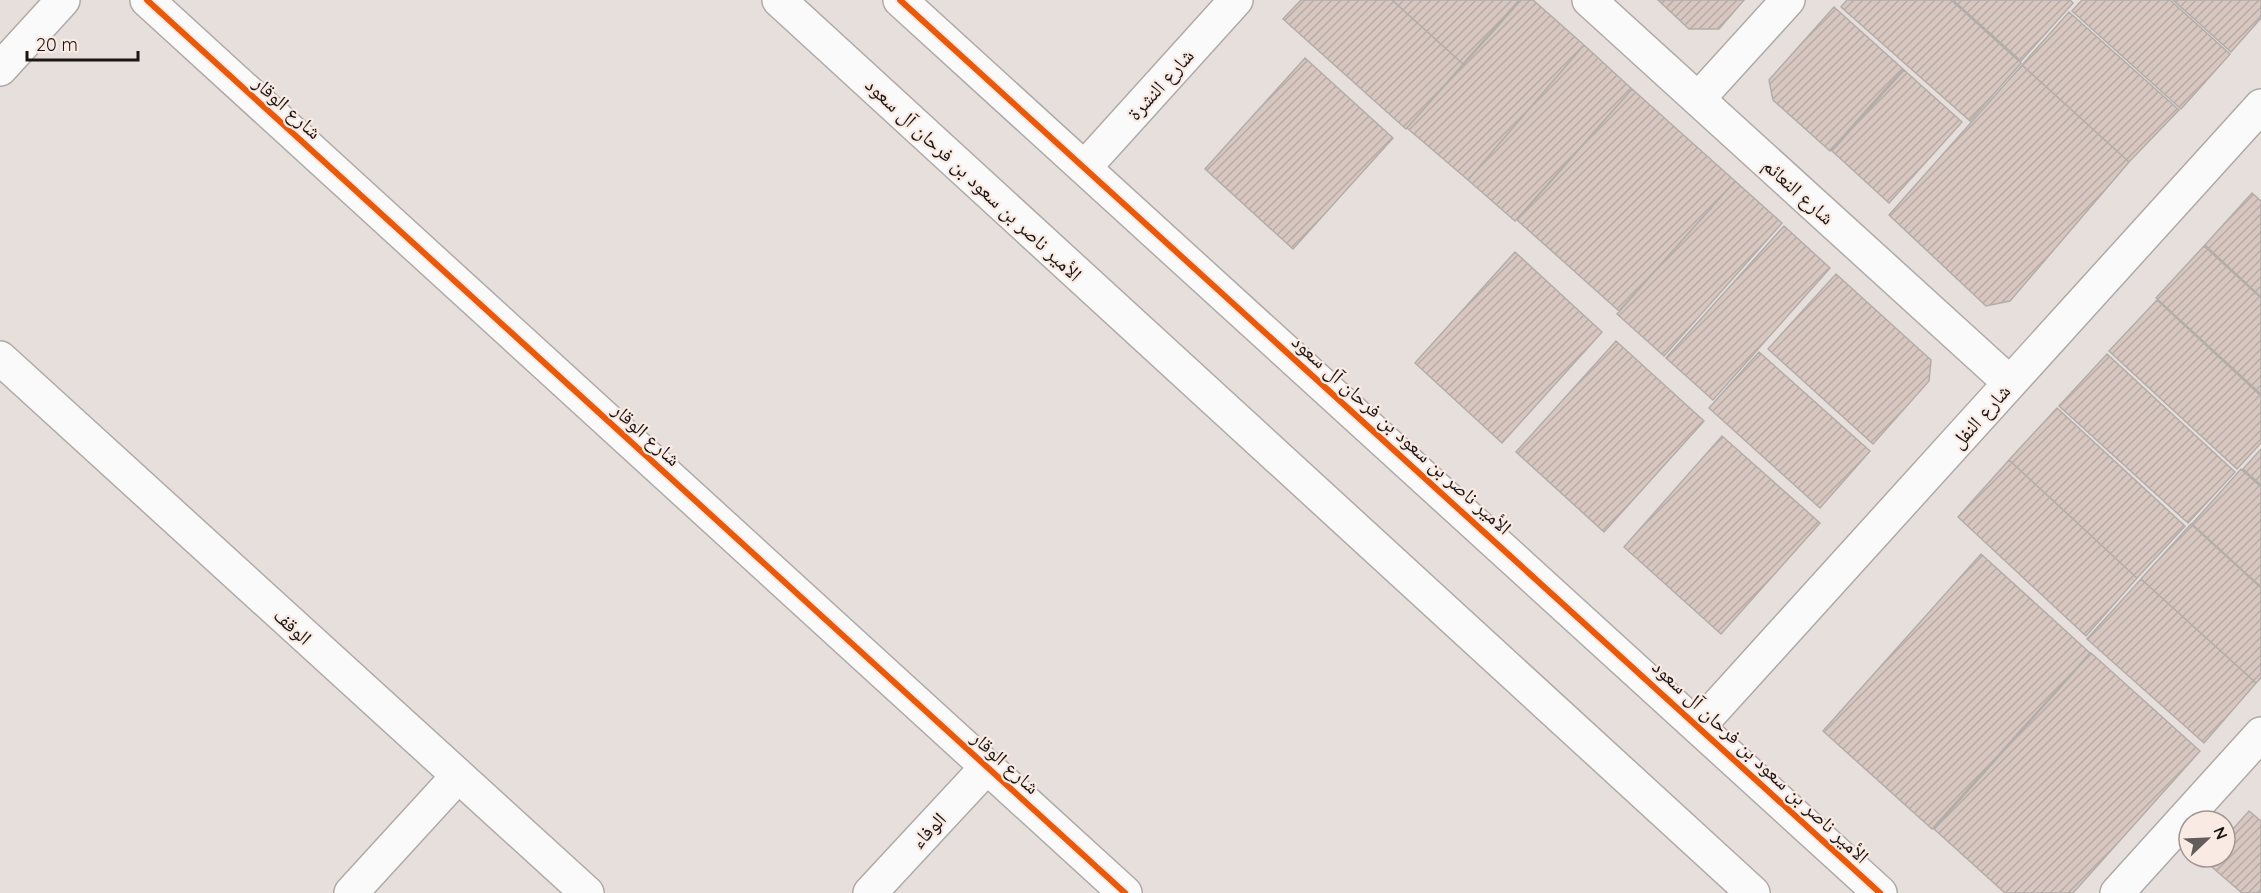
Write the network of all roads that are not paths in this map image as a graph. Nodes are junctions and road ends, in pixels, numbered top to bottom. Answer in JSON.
{"nodes":[{"id":1,"x":63,"y":0,"type":"edge"},
{"id":2,"x":147,"y":0,"type":"edge"},
{"id":3,"x":779,"y":0,"type":"edge"},
{"id":4,"x":900,"y":0,"type":"edge"},
{"id":5,"x":1236,"y":0,"type":"edge"},
{"id":6,"x":1588,"y":0,"type":"edge"},
{"id":7,"x":1788,"y":0,"type":"edge"},
{"id":8,"x":0,"y":69,"type":"edge"},
{"id":9,"x":1698,"y":99,"type":"junction"},
{"id":10,"x":2261,"y":106,"type":"edge"},
{"id":11,"x":1085,"y":167,"type":"junction"},
{"id":12,"x":0,"y":358,"type":"edge"},
{"id":13,"x":2010,"y":383,"type":"junction"},
{"id":14,"x":1699,"y":726,"type":"junction"},
{"id":15,"x":2261,"y":734,"type":"edge"},
{"id":16,"x":987,"y":767,"type":"junction"},
{"id":17,"x":458,"y":776,"type":"junction"},
{"id":18,"x":351,"y":893,"type":"edge"},
{"id":19,"x":587,"y":893,"type":"edge"},
{"id":20,"x":870,"y":893,"type":"edge"},
{"id":21,"x":1125,"y":893,"type":"edge"},
{"id":22,"x":1753,"y":893,"type":"edge"},
{"id":23,"x":1880,"y":893,"type":"edge"},
{"id":24,"x":2117,"y":893,"type":"edge"}],
"edges":[{"from":1,"to":8,"type":"street"},
{"from":2,"to":16,"type":"street","name":"شارع الوقار"},
{"from":3,"to":22,"type":"street","name":"الأمير ناصر بن سعود بن فرحان آل سعود"},
{"from":4,"to":11,"type":"street","name":"الأمير ناصر بن سعود بن فرحان آل سعود"},
{"from":5,"to":11,"type":"street","name":"شارع النشرة"},
{"from":6,"to":9,"type":"street","name":"شارع النعائم"},
{"from":7,"to":9,"type":"street"},
{"from":9,"to":13,"type":"street","name":"شارع النعائم"},
{"from":10,"to":13,"type":"street","name":"شارع النفل"},
{"from":11,"to":14,"type":"street","name":"الأمير ناصر بن سعود بن فرحان آل سعود"},
{"from":12,"to":17,"type":"street","name":"الوقف"},
{"from":13,"to":14,"type":"street","name":"شارع النفل"},
{"from":14,"to":23,"type":"street","name":"الأمير ناصر بن سعود بن فرحان آل سعود"},
{"from":15,"to":24,"type":"street"},
{"from":16,"to":20,"type":"street","name":"الوفاء"},
{"from":16,"to":21,"type":"street","name":"شارع الوقار"},
{"from":17,"to":18,"type":"street"},
{"from":17,"to":19,"type":"street","name":"الوقف"}]}
